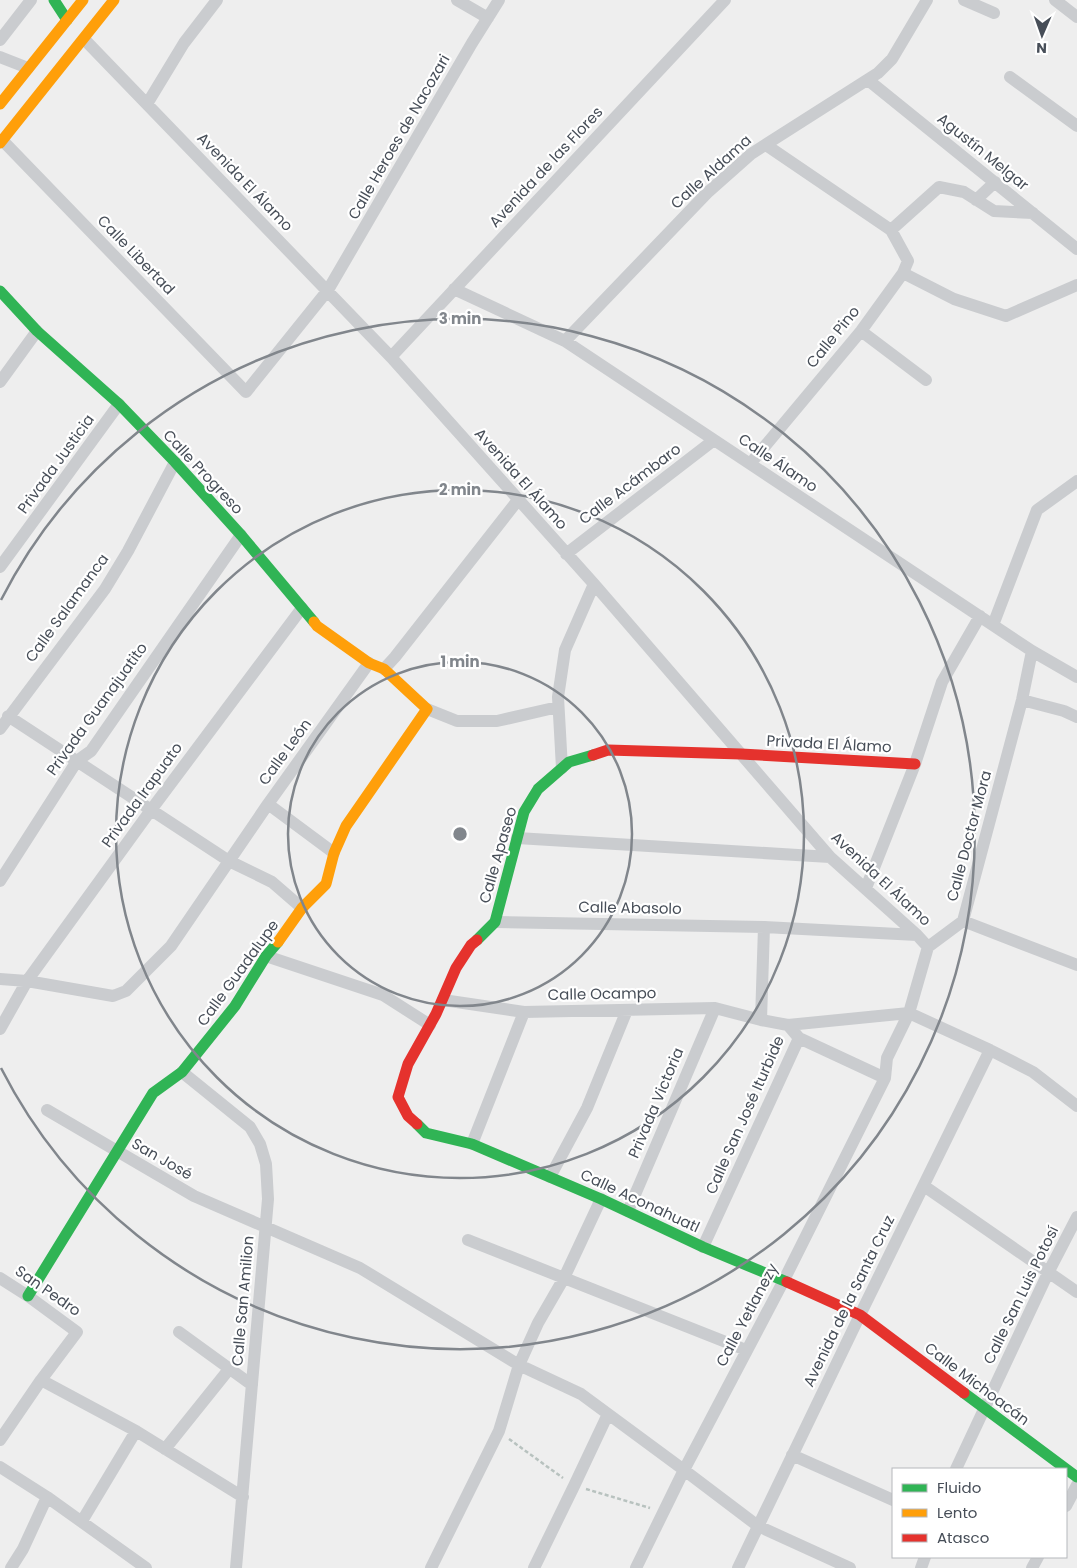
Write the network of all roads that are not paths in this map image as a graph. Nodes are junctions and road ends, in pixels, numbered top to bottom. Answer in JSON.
{"nodes":[{"id":1,"x":31,"y":0,"type":"edge"},
{"id":2,"x":54,"y":0,"type":"edge"},
{"id":3,"x":83,"y":0,"type":"edge"},
{"id":4,"x":114,"y":0,"type":"edge"},
{"id":5,"x":217,"y":0,"type":"edge"},
{"id":6,"x":457,"y":0,"type":"edge"},
{"id":7,"x":499,"y":0,"type":"edge"},
{"id":8,"x":725,"y":0,"type":"edge"},
{"id":9,"x":927,"y":0,"type":"edge"},
{"id":10,"x":964,"y":0,"type":"edge"},
{"id":11,"x":1055,"y":0,"type":"edge"},
{"id":12,"x":994,"y":13,"type":"dead end"},
{"id":13,"x":1077,"y":17,"type":"edge"},
{"id":14,"x":488,"y":18,"type":"junction"},
{"id":15,"x":67,"y":20,"type":"junction"},
{"id":16,"x":84,"y":39,"type":"junction"},
{"id":17,"x":0,"y":40,"type":"edge"},
{"id":18,"x":0,"y":57,"type":"edge"},
{"id":19,"x":28,"y":68,"type":"junction"},
{"id":20,"x":1010,"y":77,"type":"dead end"},
{"id":21,"x":868,"y":80,"type":"junction"},
{"id":22,"x":0,"y":104,"type":"edge"},
{"id":23,"x":147,"y":104,"type":"junction"},
{"id":24,"x":1077,"y":126,"type":"edge"},
{"id":25,"x":1,"y":141,"type":"edge"},
{"id":26,"x":766,"y":144,"type":"junction"},
{"id":27,"x":995,"y":182,"type":"junction"},
{"id":28,"x":976,"y":200,"type":"junction"},
{"id":29,"x":1033,"y":213,"type":"junction"},
{"id":30,"x":892,"y":230,"type":"junction"},
{"id":31,"x":1077,"y":248,"type":"edge"},
{"id":32,"x":906,"y":267,"type":"junction"},
{"id":33,"x":1077,"y":285,"type":"edge"},
{"id":34,"x":328,"y":290,"type":"junction"},
{"id":35,"x":454,"y":290,"type":"junction"},
{"id":36,"x":0,"y":291,"type":"edge"},
{"id":37,"x":37,"y":331,"type":"junction"},
{"id":38,"x":861,"y":331,"type":"junction"},
{"id":39,"x":566,"y":341,"type":"junction"},
{"id":40,"x":391,"y":357,"type":"junction"},
{"id":41,"x":926,"y":380,"type":"dead end"},
{"id":42,"x":0,"y":382,"type":"edge"},
{"id":43,"x":246,"y":392,"type":"joint"},
{"id":44,"x":120,"y":404,"type":"junction"},
{"id":45,"x":714,"y":440,"type":"junction"},
{"id":46,"x":175,"y":462,"type":"junction"},
{"id":47,"x":750,"y":464,"type":"junction"},
{"id":48,"x":1077,"y":481,"type":"edge"},
{"id":49,"x":518,"y":500,"type":"junction"},
{"id":50,"x":241,"y":535,"type":"junction"},
{"id":51,"x":566,"y":554,"type":"junction"},
{"id":52,"x":0,"y":567,"type":"edge"},
{"id":53,"x":594,"y":584,"type":"junction"},
{"id":54,"x":302,"y":608,"type":"junction"},
{"id":55,"x":980,"y":616,"type":"junction"},
{"id":56,"x":993,"y":625,"type":"junction"},
{"id":57,"x":1032,"y":651,"type":"junction"},
{"id":58,"x":369,"y":663,"type":"junction"},
{"id":59,"x":384,"y":669,"type":"junction"},
{"id":60,"x":1077,"y":677,"type":"edge"},
{"id":61,"x":1022,"y":700,"type":"junction"},
{"id":62,"x":558,"y":707,"type":"junction"},
{"id":63,"x":426,"y":709,"type":"junction"},
{"id":64,"x":8,"y":716,"type":"junction"},
{"id":65,"x":1077,"y":717,"type":"edge"},
{"id":66,"x":0,"y":729,"type":"edge"},
{"id":67,"x":741,"y":754,"type":"junction"},
{"id":68,"x":77,"y":762,"type":"junction"},
{"id":69,"x":915,"y":764,"type":"junction"},
{"id":70,"x":562,"y":768,"type":"junction"},
{"id":71,"x":268,"y":804,"type":"junction"},
{"id":72,"x":151,"y":810,"type":"junction"},
{"id":73,"x":517,"y":838,"type":"junction"},
{"id":74,"x":334,"y":853,"type":"junction"},
{"id":75,"x":830,"y":857,"type":"junction"},
{"id":76,"x":229,"y":860,"type":"junction"},
{"id":77,"x":0,"y":881,"type":"edge"},
{"id":78,"x":866,"y":888,"type":"junction"},
{"id":79,"x":302,"y":908,"type":"junction"},
{"id":80,"x":963,"y":921,"type":"junction"},
{"id":81,"x":495,"y":922,"type":"junction"},
{"id":82,"x":764,"y":926,"type":"junction"},
{"id":83,"x":917,"y":934,"type":"junction"},
{"id":84,"x":928,"y":947,"type":"junction"},
{"id":85,"x":266,"y":956,"type":"junction"},
{"id":86,"x":1077,"y":966,"type":"edge"},
{"id":87,"x":0,"y":979,"type":"edge"},
{"id":88,"x":27,"y":981,"type":"junction"},
{"id":89,"x":442,"y":1000,"type":"junction"},
{"id":90,"x":715,"y":1008,"type":"junction"},
{"id":91,"x":627,"y":1010,"type":"junction"},
{"id":92,"x":524,"y":1012,"type":"junction"},
{"id":93,"x":909,"y":1013,"type":"junction"},
{"id":94,"x":761,"y":1020,"type":"junction"},
{"id":95,"x":430,"y":1025,"type":"junction"},
{"id":96,"x":788,"y":1025,"type":"junction"},
{"id":97,"x":0,"y":1029,"type":"edge"},
{"id":98,"x":799,"y":1038,"type":"junction"},
{"id":99,"x":990,"y":1050,"type":"junction"},
{"id":100,"x":182,"y":1072,"type":"junction"},
{"id":101,"x":885,"y":1078,"type":"junction"},
{"id":102,"x":1077,"y":1106,"type":"edge"},
{"id":103,"x":47,"y":1110,"type":"dead end"},
{"id":104,"x":408,"y":1116,"type":"joint"},
{"id":105,"x":472,"y":1144,"type":"junction"},
{"id":106,"x":117,"y":1152,"type":"junction"},
{"id":107,"x":550,"y":1177,"type":"junction"},
{"id":108,"x":924,"y":1186,"type":"junction"},
{"id":109,"x":600,"y":1198,"type":"junction"},
{"id":110,"x":628,"y":1211,"type":"junction"},
{"id":111,"x":1077,"y":1217,"type":"edge"},
{"id":112,"x":265,"y":1228,"type":"junction"},
{"id":113,"x":468,"y":1240,"type":"dead end"},
{"id":114,"x":704,"y":1247,"type":"junction"},
{"id":115,"x":1048,"y":1273,"type":"junction"},
{"id":116,"x":0,"y":1278,"type":"edge"},
{"id":117,"x":564,"y":1278,"type":"junction"},
{"id":118,"x":784,"y":1280,"type":"junction"},
{"id":119,"x":1077,"y":1292,"type":"edge"},
{"id":120,"x":28,"y":1296,"type":"junction"},
{"id":121,"x":860,"y":1315,"type":"junction"},
{"id":122,"x":179,"y":1332,"type":"dead end"},
{"id":123,"x":746,"y":1350,"type":"junction"},
{"id":124,"x":518,"y":1365,"type":"junction"},
{"id":125,"x":230,"y":1368,"type":"junction"},
{"id":126,"x":41,"y":1380,"type":"junction"},
{"id":127,"x":252,"y":1385,"type":"junction"},
{"id":128,"x":984,"y":1409,"type":"junction"},
{"id":129,"x":608,"y":1414,"type":"junction"},
{"id":130,"x":136,"y":1431,"type":"junction"},
{"id":131,"x":0,"y":1440,"type":"edge"},
{"id":132,"x":165,"y":1449,"type":"junction"},
{"id":133,"x":792,"y":1455,"type":"junction"},
{"id":134,"x":0,"y":1468,"type":"edge"},
{"id":135,"x":956,"y":1468,"type":"edge"},
{"id":136,"x":1065,"y":1468,"type":"edge"},
{"id":137,"x":684,"y":1470,"type":"junction"},
{"id":138,"x":1077,"y":1485,"type":"edge"},
{"id":139,"x":47,"y":1497,"type":"junction"},
{"id":140,"x":242,"y":1497,"type":"junction"},
{"id":141,"x":892,"y":1500,"type":"edge"},
{"id":142,"x":1067,"y":1504,"type":"edge"},
{"id":143,"x":82,"y":1521,"type":"junction"},
{"id":144,"x":758,"y":1526,"type":"junction"},
{"id":145,"x":832,"y":1564,"type":"edge"},
{"id":146,"x":11,"y":1568,"type":"edge"},
{"id":147,"x":146,"y":1568,"type":"edge"},
{"id":148,"x":236,"y":1568,"type":"edge"},
{"id":149,"x":431,"y":1568,"type":"edge"},
{"id":150,"x":534,"y":1568,"type":"edge"},
{"id":151,"x":636,"y":1568,"type":"edge"},
{"id":152,"x":738,"y":1568,"type":"edge"},
{"id":153,"x":850,"y":1568,"type":"edge"}],
"edges":[{"from":1,"to":17,"type":"street"},
{"from":2,"to":15,"type":"street"},
{"from":3,"to":15,"type":"street"},
{"from":4,"to":16,"type":"street"},
{"from":5,"to":23,"type":"street"},
{"from":6,"to":14,"type":"street"},
{"from":7,"to":14,"type":"street","name":"Calle Heroes de Nacozari"},
{"from":8,"to":35,"type":"street","name":"Avenida de las Flores"},
{"from":9,"to":21,"type":"street","name":"Calle Aldama"},
{"from":10,"to":12,"type":"street"},
{"from":11,"to":13,"type":"street"},
{"from":14,"to":34,"type":"street","name":"Calle Heroes de Nacozari"},
{"from":15,"to":19,"type":"street"},
{"from":16,"to":23,"type":"street","name":"Avenida El Álamo"},
{"from":16,"to":25,"type":"street"},
{"from":18,"to":19,"type":"street"},
{"from":19,"to":22,"type":"street"},
{"from":20,"to":24,"type":"street"},
{"from":21,"to":26,"type":"street","name":"Calle Aldama"},
{"from":21,"to":27,"type":"street","name":"Agustín Melgar"},
{"from":23,"to":34,"type":"street","name":"Avenida El Álamo"},
{"from":25,"to":43,"type":"street","name":"Calle Libertad"},
{"from":26,"to":30,"type":"street"},
{"from":26,"to":39,"type":"street","name":"Calle Aldama"},
{"from":27,"to":28,"type":"street"},
{"from":27,"to":29,"type":"street","name":"Agustín Melgar"},
{"from":28,"to":29,"type":"street"},
{"from":28,"to":30,"type":"street"},
{"from":29,"to":31,"type":"street","name":"Agustín Melgar"},
{"from":30,"to":32,"type":"street"},
{"from":32,"to":33,"type":"street"},
{"from":32,"to":38,"type":"street","name":"Calle Pino"},
{"from":34,"to":40,"type":"street","name":"Avenida El Álamo"},
{"from":34,"to":43,"type":"street","name":"Calle Heroes de Nacozari"},
{"from":35,"to":39,"type":"street","name":"Calle Álamo"},
{"from":35,"to":40,"type":"street","name":"Avenida de las Flores"},
{"from":36,"to":37,"type":"street","name":"Calle Progreso"},
{"from":37,"to":42,"type":"street"},
{"from":37,"to":44,"type":"street","name":"Calle Progreso"},
{"from":38,"to":41,"type":"street"},
{"from":38,"to":47,"type":"street","name":"Calle Pino"},
{"from":39,"to":45,"type":"street","name":"Calle Álamo"},
{"from":40,"to":49,"type":"street","name":"Avenida El Álamo"},
{"from":44,"to":46,"type":"street","name":"Calle Progreso"},
{"from":44,"to":52,"type":"street","name":"Privada Justicia"},
{"from":45,"to":47,"type":"street","name":"Calle Álamo"},
{"from":45,"to":51,"type":"street","name":"Calle Acámbaro"},
{"from":46,"to":50,"type":"street","name":"Calle Progreso"},
{"from":46,"to":64,"type":"street","name":"Calle Salamanca"},
{"from":47,"to":55,"type":"street","name":"Calle Álamo"},
{"from":48,"to":56,"type":"street"},
{"from":49,"to":51,"type":"street","name":"Avenida El Álamo"},
{"from":49,"to":59,"type":"street"},
{"from":50,"to":54,"type":"street","name":"Calle Progreso"},
{"from":50,"to":68,"type":"street","name":"Privada Guanajuatito"},
{"from":51,"to":53,"type":"street","name":"Avenida El Álamo"},
{"from":53,"to":62,"type":"street"},
{"from":53,"to":67,"type":"street","name":"Avenida El Álamo"},
{"from":54,"to":58,"type":"street","name":"Calle Progreso"},
{"from":54,"to":72,"type":"street","name":"Privada Irapuato"},
{"from":55,"to":56,"type":"street","name":"Calle Álamo"},
{"from":55,"to":69,"type":"street"},
{"from":56,"to":57,"type":"street","name":"Calle Álamo"},
{"from":57,"to":60,"type":"street","name":"Calle Álamo"},
{"from":57,"to":61,"type":"street","name":"Calle Doctor Mora"},
{"from":58,"to":59,"type":"street","name":"Calle Progreso"},
{"from":58,"to":71,"type":"street","name":"Calle León"},
{"from":59,"to":63,"type":"street"},
{"from":61,"to":65,"type":"street"},
{"from":61,"to":80,"type":"street","name":"Calle Doctor Mora"},
{"from":62,"to":63,"type":"street"},
{"from":62,"to":70,"type":"street"},
{"from":63,"to":74,"type":"street","name":"Calle Guadalupe"},
{"from":64,"to":66,"type":"street","name":"Calle Salamanca"},
{"from":64,"to":68,"type":"street"},
{"from":67,"to":69,"type":"street","name":"Privada El Álamo"},
{"from":67,"to":70,"type":"street","name":"Calle Apaseo"},
{"from":67,"to":75,"type":"street","name":"Avenida El Álamo"},
{"from":68,"to":72,"type":"street"},
{"from":68,"to":77,"type":"street","name":"Privada Guanajuatito"},
{"from":69,"to":78,"type":"street"},
{"from":70,"to":73,"type":"street","name":"Calle Apaseo"},
{"from":71,"to":74,"type":"street"},
{"from":71,"to":76,"type":"street","name":"Calle León"},
{"from":72,"to":76,"type":"street"},
{"from":72,"to":88,"type":"street","name":"Privada Irapuato"},
{"from":73,"to":75,"type":"street"},
{"from":73,"to":81,"type":"street","name":"Calle Apaseo"},
{"from":74,"to":79,"type":"street","name":"Calle Guadalupe"},
{"from":75,"to":78,"type":"street","name":"Avenida El Álamo"},
{"from":76,"to":79,"type":"street"},
{"from":76,"to":88,"type":"street","name":"Calle León"},
{"from":78,"to":83,"type":"street","name":"Avenida El Álamo"},
{"from":79,"to":85,"type":"street","name":"Calle Guadalupe"},
{"from":80,"to":84,"type":"street","name":"Calle Doctor Mora"},
{"from":80,"to":86,"type":"street"},
{"from":81,"to":82,"type":"street","name":"Calle Abasolo"},
{"from":81,"to":89,"type":"street","name":"Calle Apaseo"},
{"from":82,"to":83,"type":"street","name":"Calle Abasolo"},
{"from":82,"to":94,"type":"street","name":"Calle San José Iturbide"},
{"from":83,"to":84,"type":"street","name":"Avenida El Álamo"},
{"from":84,"to":93,"type":"street"},
{"from":85,"to":95,"type":"street"},
{"from":85,"to":100,"type":"street","name":"Calle Guadalupe"},
{"from":87,"to":88,"type":"street"},
{"from":88,"to":97,"type":"street","name":"Privada Irapuato"},
{"from":89,"to":92,"type":"street","name":"Calle Ocampo"},
{"from":89,"to":95,"type":"street","name":"Calle Apaseo"},
{"from":90,"to":91,"type":"street","name":"Calle Ocampo"},
{"from":90,"to":94,"type":"street","name":"Calle Ocampo"},
{"from":90,"to":110,"type":"street","name":"Privada Victoria"},
{"from":91,"to":92,"type":"street","name":"Calle Ocampo"},
{"from":91,"to":107,"type":"street"},
{"from":92,"to":105,"type":"street"},
{"from":93,"to":96,"type":"street"},
{"from":93,"to":99,"type":"street"},
{"from":93,"to":101,"type":"street"},
{"from":94,"to":96,"type":"street","name":"Calle San José Iturbide"},
{"from":95,"to":104,"type":"street","name":"Calle Apaseo"},
{"from":96,"to":98,"type":"street","name":"Calle San José Iturbide"},
{"from":98,"to":101,"type":"street"},
{"from":98,"to":114,"type":"street","name":"Calle San José Iturbide"},
{"from":99,"to":102,"type":"street"},
{"from":99,"to":108,"type":"street","name":"Avenida de la Santa Cruz"},
{"from":100,"to":106,"type":"street","name":"Calle Guadalupe"},
{"from":100,"to":112,"type":"street","name":"Calle San Amilion"},
{"from":101,"to":118,"type":"street","name":"Calle Yetlanezy"},
{"from":103,"to":106,"type":"street","name":"San José"},
{"from":104,"to":105,"type":"street","name":"Calle Aconahuatl"},
{"from":105,"to":107,"type":"street","name":"Calle Aconahuatl"},
{"from":106,"to":112,"type":"street","name":"San José"},
{"from":106,"to":120,"type":"street","name":"Calle Guadalupe"},
{"from":107,"to":109,"type":"street","name":"Calle Aconahuatl"},
{"from":108,"to":115,"type":"street"},
{"from":108,"to":121,"type":"street","name":"Avenida de la Santa Cruz"},
{"from":109,"to":110,"type":"street","name":"Calle Aconahuatl"},
{"from":109,"to":117,"type":"street"},
{"from":110,"to":114,"type":"street","name":"Calle Aconahuatl"},
{"from":111,"to":115,"type":"street","name":"Calle San Luis Potosí"},
{"from":112,"to":124,"type":"street","name":"San José"},
{"from":112,"to":127,"type":"street","name":"Calle San Amilion"},
{"from":113,"to":117,"type":"street"},
{"from":114,"to":118,"type":"street","name":"Calle Aconahuatl"},
{"from":115,"to":119,"type":"street"},
{"from":115,"to":128,"type":"street","name":"Calle San Luis Potosí"},
{"from":116,"to":120,"type":"street","name":"San Pedro"},
{"from":117,"to":123,"type":"street"},
{"from":117,"to":124,"type":"street"},
{"from":118,"to":121,"type":"street","name":"Calle Aconahuatl"},
{"from":118,"to":123,"type":"street","name":"Calle Yetlanezy"},
{"from":120,"to":126,"type":"street","name":"San Pedro"},
{"from":121,"to":128,"type":"street","name":"Calle Michoacán"},
{"from":121,"to":133,"type":"street","name":"Avenida de la Santa Cruz"},
{"from":122,"to":125,"type":"street"},
{"from":123,"to":137,"type":"street","name":"Calle Yetlanezy"},
{"from":124,"to":129,"type":"street","name":"San José"},
{"from":124,"to":149,"type":"street"},
{"from":125,"to":127,"type":"street"},
{"from":125,"to":132,"type":"street"},
{"from":126,"to":130,"type":"street"},
{"from":126,"to":131,"type":"street"},
{"from":127,"to":140,"type":"street","name":"Calle San Amilion"},
{"from":128,"to":135,"type":"street","name":"Calle San Luis Potosí"},
{"from":128,"to":136,"type":"street","name":"Calle Michoacán"},
{"from":129,"to":137,"type":"street","name":"San José"},
{"from":129,"to":150,"type":"street"},
{"from":130,"to":132,"type":"street"},
{"from":130,"to":143,"type":"street"},
{"from":132,"to":140,"type":"street"},
{"from":133,"to":141,"type":"street"},
{"from":133,"to":144,"type":"street","name":"Avenida de la Santa Cruz"},
{"from":134,"to":139,"type":"street"},
{"from":137,"to":144,"type":"street","name":"San José"},
{"from":137,"to":151,"type":"street","name":"Calle Yetlanezy"},
{"from":138,"to":142,"type":"street"},
{"from":139,"to":143,"type":"street"},
{"from":139,"to":146,"type":"street"},
{"from":140,"to":148,"type":"street","name":"Calle San Amilion"},
{"from":143,"to":147,"type":"street"},
{"from":144,"to":145,"type":"street","name":"San José"},
{"from":144,"to":152,"type":"street","name":"Avenida de la Santa Cruz"},
{"from":145,"to":153,"type":"street","name":"San José"}]}
